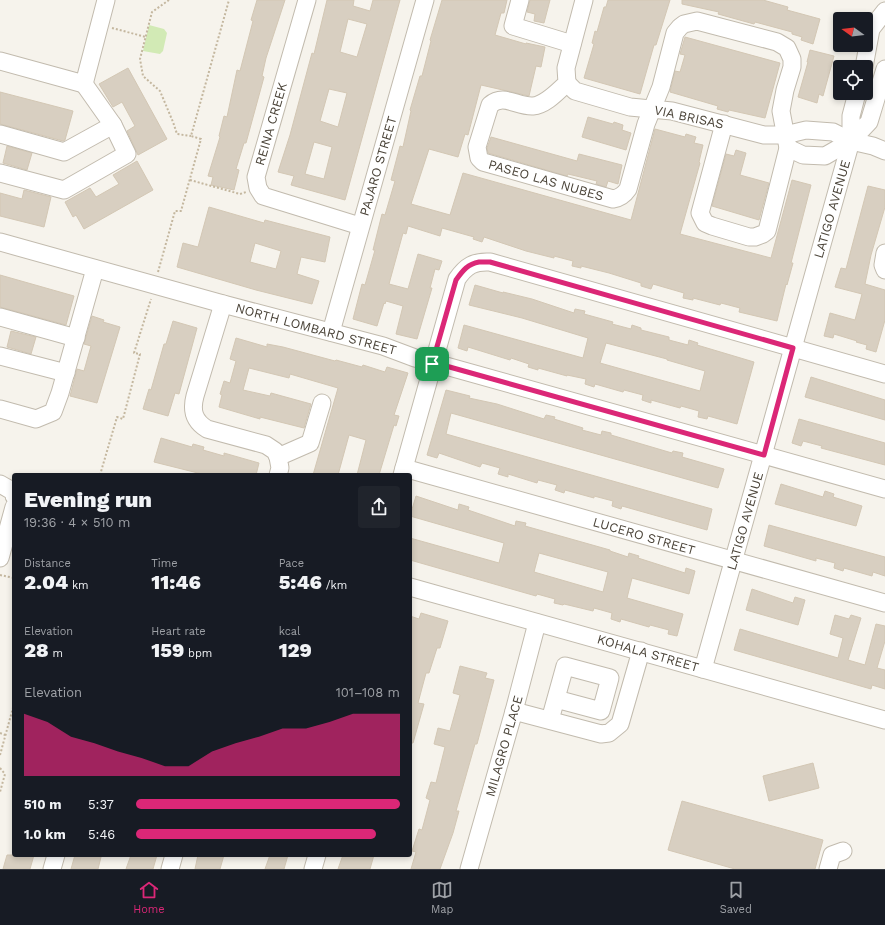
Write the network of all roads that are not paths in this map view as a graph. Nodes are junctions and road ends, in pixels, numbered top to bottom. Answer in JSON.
{"nodes":[{"id":1,"x":106,"y":0,"type":"edge"},
{"id":2,"x":307,"y":0,"type":"edge"},
{"id":3,"x":425,"y":0,"type":"edge"},
{"id":4,"x":520,"y":0,"type":"edge"},
{"id":5,"x":584,"y":0,"type":"edge"},
{"id":6,"x":885,"y":11,"type":"edge"},
{"id":7,"x":572,"y":44,"type":"junction"},
{"id":8,"x":865,"y":60,"type":"edge"},
{"id":9,"x":0,"y":61,"type":"edge"},
{"id":10,"x":885,"y":69,"type":"edge"},
{"id":11,"x":567,"y":83,"type":"junction"},
{"id":12,"x":84,"y":84,"type":"junction"},
{"id":13,"x":855,"y":100,"type":"edge"},
{"id":14,"x":652,"y":109,"type":"junction"},
{"id":15,"x":724,"y":124,"type":"junction"},
{"id":16,"x":113,"y":125,"type":"junction"},
{"id":17,"x":816,"y":131,"type":"junction"},
{"id":18,"x":0,"y":134,"type":"edge"},
{"id":19,"x":851,"y":141,"type":"junction"},
{"id":20,"x":786,"y":142,"type":"junction"},
{"id":21,"x":885,"y":151,"type":"edge"},
{"id":22,"x":814,"y":155,"type":"junction"},
{"id":23,"x":0,"y":173,"type":"edge"},
{"id":24,"x":360,"y":226,"type":"junction"},
{"id":25,"x":0,"y":242,"type":"edge"},
{"id":26,"x":885,"y":253,"type":"edge"},
{"id":27,"x":95,"y":269,"type":"junction"},
{"id":28,"x":885,"y":270,"type":"edge"},
{"id":29,"x":223,"y":304,"type":"junction"},
{"id":30,"x":0,"y":317,"type":"edge"},
{"id":31,"x":331,"y":332,"type":"junction"},
{"id":32,"x":76,"y":338,"type":"junction"},
{"id":33,"x":793,"y":348,"type":"junction"},
{"id":34,"x":0,"y":356,"type":"edge"},
{"id":35,"x":432,"y":364,"type":"junction"},
{"id":36,"x":66,"y":373,"type":"junction"},
{"id":37,"x":885,"y":374,"type":"edge"},
{"id":38,"x":322,"y":403,"type":"dead end"},
{"id":39,"x":0,"y":409,"type":"edge"},
{"id":40,"x":764,"y":455,"type":"junction"},
{"id":41,"x":278,"y":457,"type":"junction"},
{"id":42,"x":403,"y":472,"type":"edge"},
{"id":43,"x":279,"y":473,"type":"edge"},
{"id":44,"x":412,"y":474,"type":"edge"},
{"id":45,"x":885,"y":489,"type":"edge"},
{"id":46,"x":12,"y":514,"type":"edge"},
{"id":47,"x":0,"y":558,"type":"edge"},
{"id":48,"x":734,"y":561,"type":"junction"},
{"id":49,"x":412,"y":588,"type":"edge"},
{"id":50,"x":885,"y":603,"type":"edge"},
{"id":51,"x":537,"y":622,"type":"junction"},
{"id":52,"x":641,"y":651,"type":"junction"},
{"id":53,"x":703,"y":668,"type":"junction"},
{"id":54,"x":556,"y":699,"type":"dead end"},
{"id":55,"x":514,"y":711,"type":"junction"},
{"id":56,"x":550,"y":720,"type":"junction"},
{"id":57,"x":885,"y":720,"type":"edge"},
{"id":58,"x":843,"y":851,"type":"dead end"},
{"id":59,"x":55,"y":857,"type":"edge"},
{"id":60,"x":173,"y":857,"type":"edge"},
{"id":61,"x":316,"y":857,"type":"edge"},
{"id":62,"x":52,"y":869,"type":"edge"},
{"id":63,"x":170,"y":869,"type":"edge"},
{"id":64,"x":313,"y":869,"type":"edge"},
{"id":65,"x":469,"y":869,"type":"edge"},
{"id":66,"x":828,"y":869,"type":"edge"}],
"edges":[{"from":1,"to":12,"type":"street"},
{"from":2,"to":24,"type":"street","name":"REINA CREEK"},
{"from":3,"to":24,"type":"street","name":"PAJARO STREET"},
{"from":4,"to":7,"type":"street"},
{"from":5,"to":7,"type":"street"},
{"from":6,"to":8,"type":"street"},
{"from":7,"to":11,"type":"street"},
{"from":9,"to":12,"type":"street"},
{"from":10,"to":19,"type":"street","name":"LATIGO AVENUE"},
{"from":11,"to":14,"type":"street","name":"VIA BRISAS"},
{"from":11,"to":14,"type":"street","name":"PASEO LAS NUBES"},
{"from":12,"to":16,"type":"street"},
{"from":13,"to":19,"type":"street","name":"LATIGO AVENUE"},
{"from":14,"to":15,"type":"street","name":"VIA BRISAS"},
{"from":14,"to":20,"type":"street"},
{"from":15,"to":20,"type":"street","name":"VIA BRISAS"},
{"from":15,"to":20,"type":"street"},
{"from":16,"to":18,"type":"street"},
{"from":16,"to":23,"type":"street"},
{"from":17,"to":19,"type":"street","name":"VIA BRISAS"},
{"from":17,"to":20,"type":"street","name":"VIA BRISAS"},
{"from":17,"to":22,"type":"street"},
{"from":19,"to":21,"type":"street","name":"VIA BRISAS"},
{"from":19,"to":22,"type":"street","name":"VIA BRISAS"},
{"from":19,"to":33,"type":"street","name":"LATIGO AVENUE"},
{"from":20,"to":22,"type":"street","name":"VIA BRISAS"},
{"from":24,"to":31,"type":"street","name":"PAJARO STREET"},
{"from":25,"to":27,"type":"street","name":"NORTH LOMBARD STREET"},
{"from":26,"to":28,"type":"street"},
{"from":27,"to":29,"type":"street","name":"NORTH LOMBARD STREET"},
{"from":27,"to":32,"type":"street"},
{"from":29,"to":31,"type":"street","name":"NORTH LOMBARD STREET"},
{"from":29,"to":41,"type":"street"},
{"from":30,"to":32,"type":"street"},
{"from":31,"to":35,"type":"street","name":"NORTH LOMBARD STREET"},
{"from":32,"to":36,"type":"street"},
{"from":33,"to":35,"type":"street"},
{"from":33,"to":37,"type":"street"},
{"from":33,"to":40,"type":"street","name":"LATIGO AVENUE"},
{"from":34,"to":36,"type":"street"},
{"from":35,"to":40,"type":"street","name":"NORTH LOMBARD STREET"},
{"from":35,"to":42,"type":"street"},
{"from":36,"to":39,"type":"street"},
{"from":38,"to":41,"type":"street"},
{"from":40,"to":45,"type":"street","name":"NORTH LOMBARD STREET"},
{"from":40,"to":48,"type":"street","name":"LATIGO AVENUE"},
{"from":41,"to":43,"type":"street"},
{"from":44,"to":48,"type":"street","name":"LUCERO STREET"},
{"from":46,"to":47,"type":"street"},
{"from":48,"to":50,"type":"street","name":"LUCERO STREET"},
{"from":48,"to":53,"type":"street","name":"LATIGO AVENUE"},
{"from":49,"to":51,"type":"street","name":"KOHALA STREET"},
{"from":51,"to":52,"type":"street","name":"KOHALA STREET"},
{"from":51,"to":55,"type":"street","name":"MILAGRO PLACE"},
{"from":52,"to":53,"type":"street","name":"KOHALA STREET"},
{"from":52,"to":56,"type":"street"},
{"from":53,"to":57,"type":"street","name":"KOHALA STREET"},
{"from":54,"to":56,"type":"street"},
{"from":55,"to":56,"type":"street"},
{"from":55,"to":65,"type":"street","name":"MILAGRO PLACE"},
{"from":58,"to":66,"type":"street"},
{"from":59,"to":62,"type":"street"},
{"from":60,"to":63,"type":"street"},
{"from":61,"to":64,"type":"street"}]}
